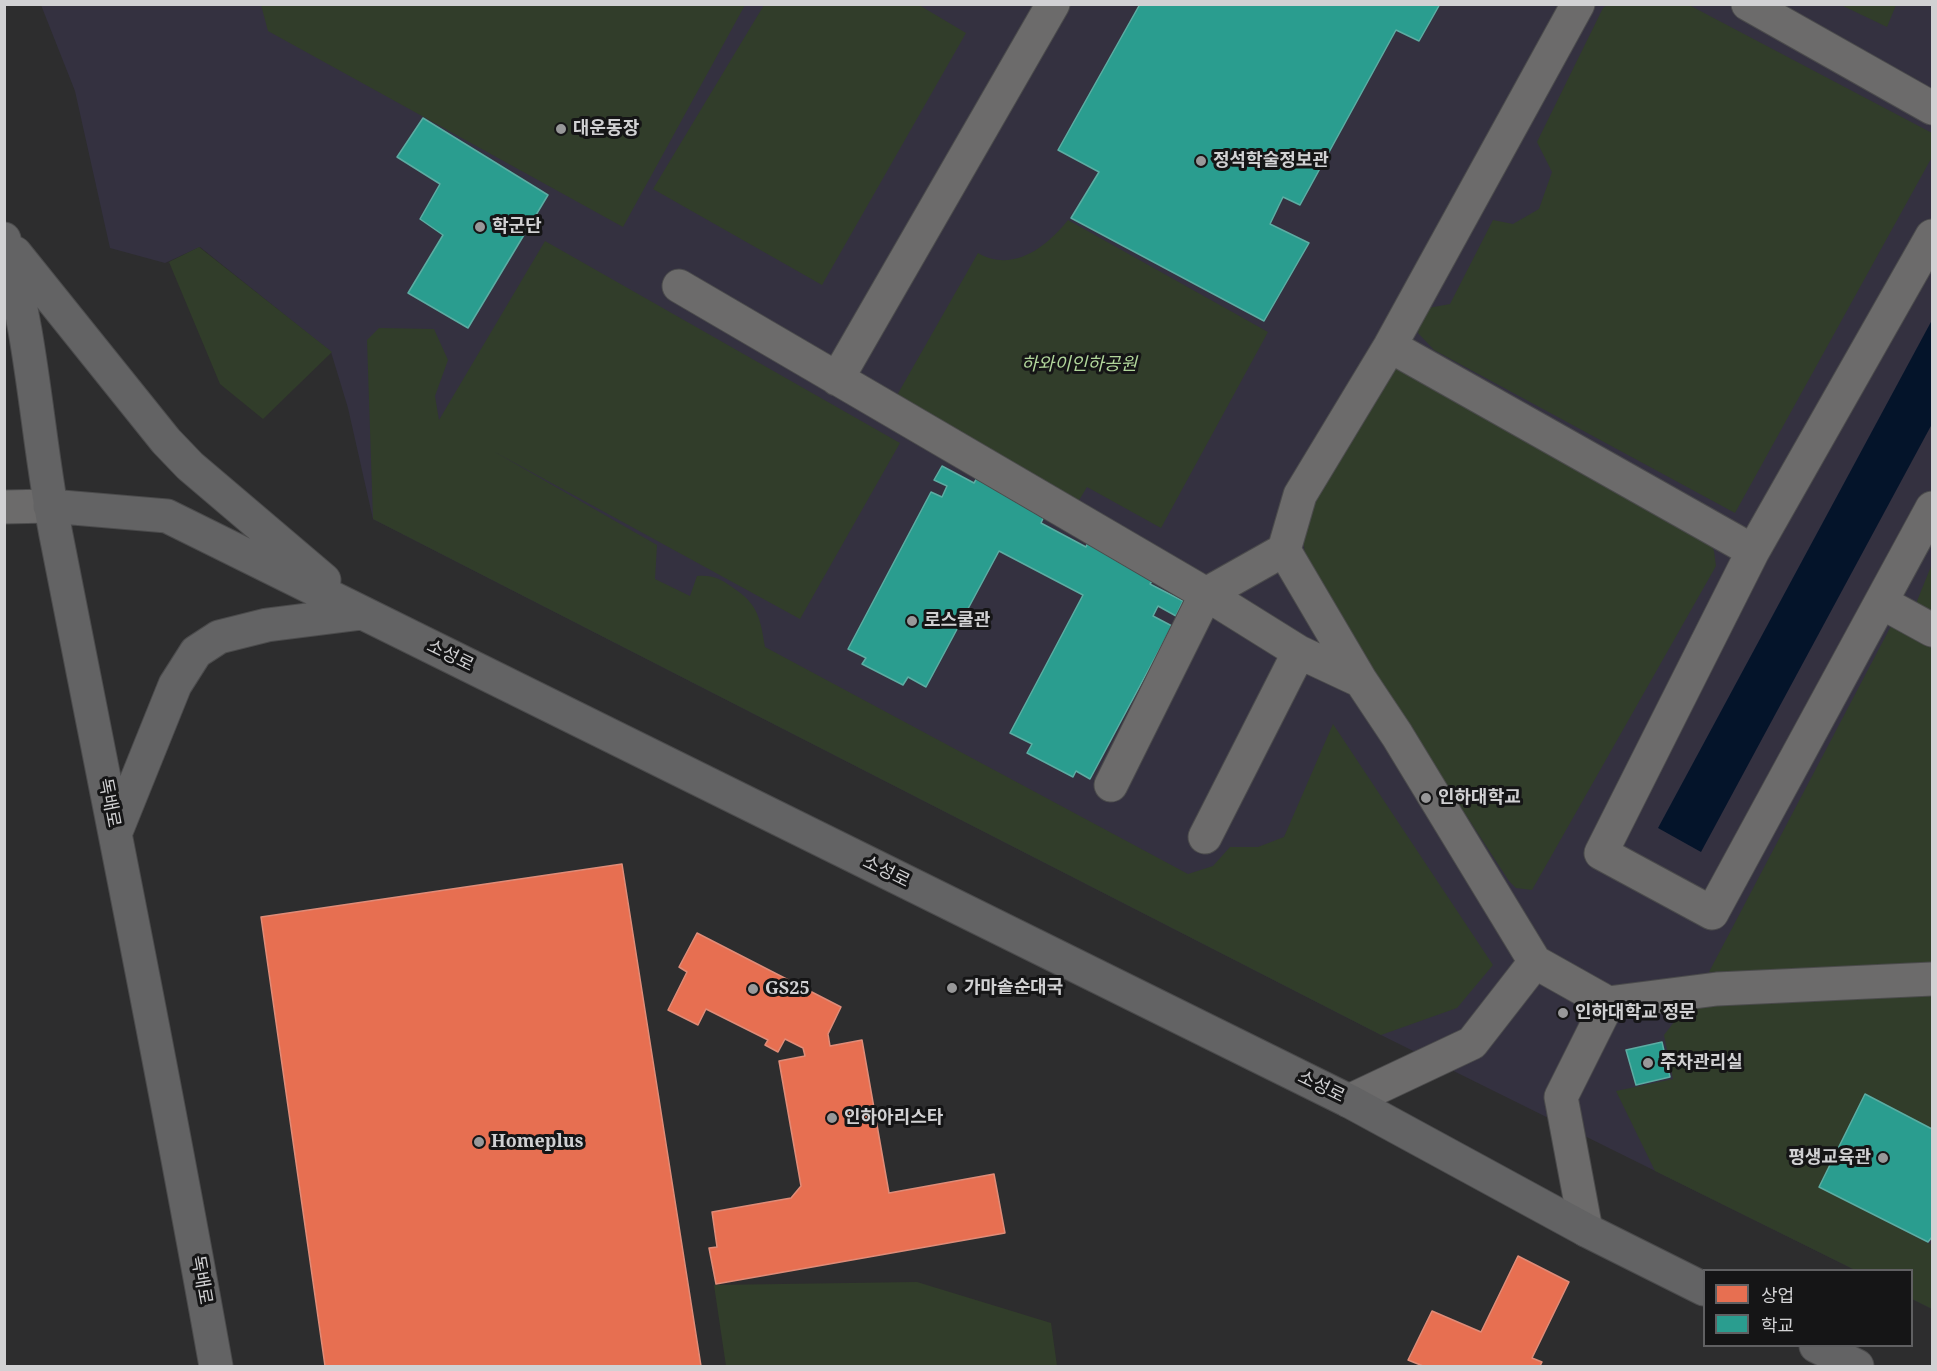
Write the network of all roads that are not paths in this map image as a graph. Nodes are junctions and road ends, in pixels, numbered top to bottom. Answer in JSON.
{"nodes":[{"id":1,"x":1053,"y":4,"type":"edge"},
{"id":2,"x":1578,"y":4,"type":"edge"},
{"id":3,"x":1748,"y":4,"type":"edge"},
{"id":4,"x":1932,"y":108,"type":"edge"},
{"id":5,"x":1932,"y":236,"type":"edge"},
{"id":6,"x":5,"y":240,"type":"edge"},
{"id":7,"x":679,"y":286,"type":"dead end"},
{"id":8,"x":1390,"y":346,"type":"junction"},
{"id":9,"x":837,"y":379,"type":"junction"},
{"id":10,"x":50,"y":506,"type":"junction"},
{"id":11,"x":4,"y":507,"type":"edge"},
{"id":12,"x":1932,"y":508,"type":"edge"},
{"id":13,"x":1284,"y":550,"type":"junction"},
{"id":14,"x":1753,"y":551,"type":"junction"},
{"id":15,"x":1206,"y":594,"type":"junction"},
{"id":16,"x":1881,"y":602,"type":"junction"},
{"id":17,"x":362,"y":613,"type":"junction"},
{"id":18,"x":1932,"y":630,"type":"edge"},
{"id":19,"x":1299,"y":652,"type":"junction"},
{"id":20,"x":1361,"y":681,"type":"junction"},
{"id":21,"x":1111,"y":785,"type":"dead end"},
{"id":22,"x":115,"y":834,"type":"junction"},
{"id":23,"x":1205,"y":837,"type":"dead end"},
{"id":24,"x":1535,"y":962,"type":"junction"},
{"id":25,"x":1932,"y":979,"type":"edge"},
{"id":26,"x":1608,"y":1003,"type":"junction"},
{"id":27,"x":1349,"y":1101,"type":"junction"},
{"id":28,"x":1586,"y":1230,"type":"junction"},
{"id":29,"x":1703,"y":1288,"type":"edge"},
{"id":30,"x":1818,"y":1347,"type":"edge"},
{"id":31,"x":216,"y":1366,"type":"edge"},
{"id":32,"x":1857,"y":1366,"type":"edge"}],
"edges":[{"from":1,"to":9,"type":"street"},
{"from":2,"to":8,"type":"street"},
{"from":3,"to":4,"type":"street"},
{"from":5,"to":14,"type":"street"},
{"from":6,"to":10,"type":"main road","name":"독배로"},
{"from":6,"to":17,"type":"main road"},
{"from":7,"to":9,"type":"street"},
{"from":8,"to":13,"type":"street"},
{"from":8,"to":14,"type":"street"},
{"from":9,"to":15,"type":"street"},
{"from":10,"to":11,"type":"street"},
{"from":10,"to":17,"type":"main road","name":"소성로"},
{"from":10,"to":22,"type":"main road","name":"독배로"},
{"from":12,"to":16,"type":"street"},
{"from":13,"to":15,"type":"street"},
{"from":13,"to":20,"type":"street"},
{"from":14,"to":16,"type":"street"},
{"from":15,"to":19,"type":"street"},
{"from":15,"to":21,"type":"street"},
{"from":16,"to":18,"type":"street"},
{"from":17,"to":22,"type":"main road"},
{"from":17,"to":27,"type":"main road","name":"소성로"},
{"from":19,"to":20,"type":"street"},
{"from":19,"to":23,"type":"street"},
{"from":20,"to":24,"type":"street"},
{"from":22,"to":31,"type":"main road","name":"독배로"},
{"from":24,"to":26,"type":"street"},
{"from":24,"to":27,"type":"street"},
{"from":25,"to":26,"type":"street"},
{"from":26,"to":28,"type":"street"},
{"from":27,"to":28,"type":"main road","name":"소성로"},
{"from":28,"to":29,"type":"main road","name":"소성로"},
{"from":30,"to":32,"type":"main road"}]}
